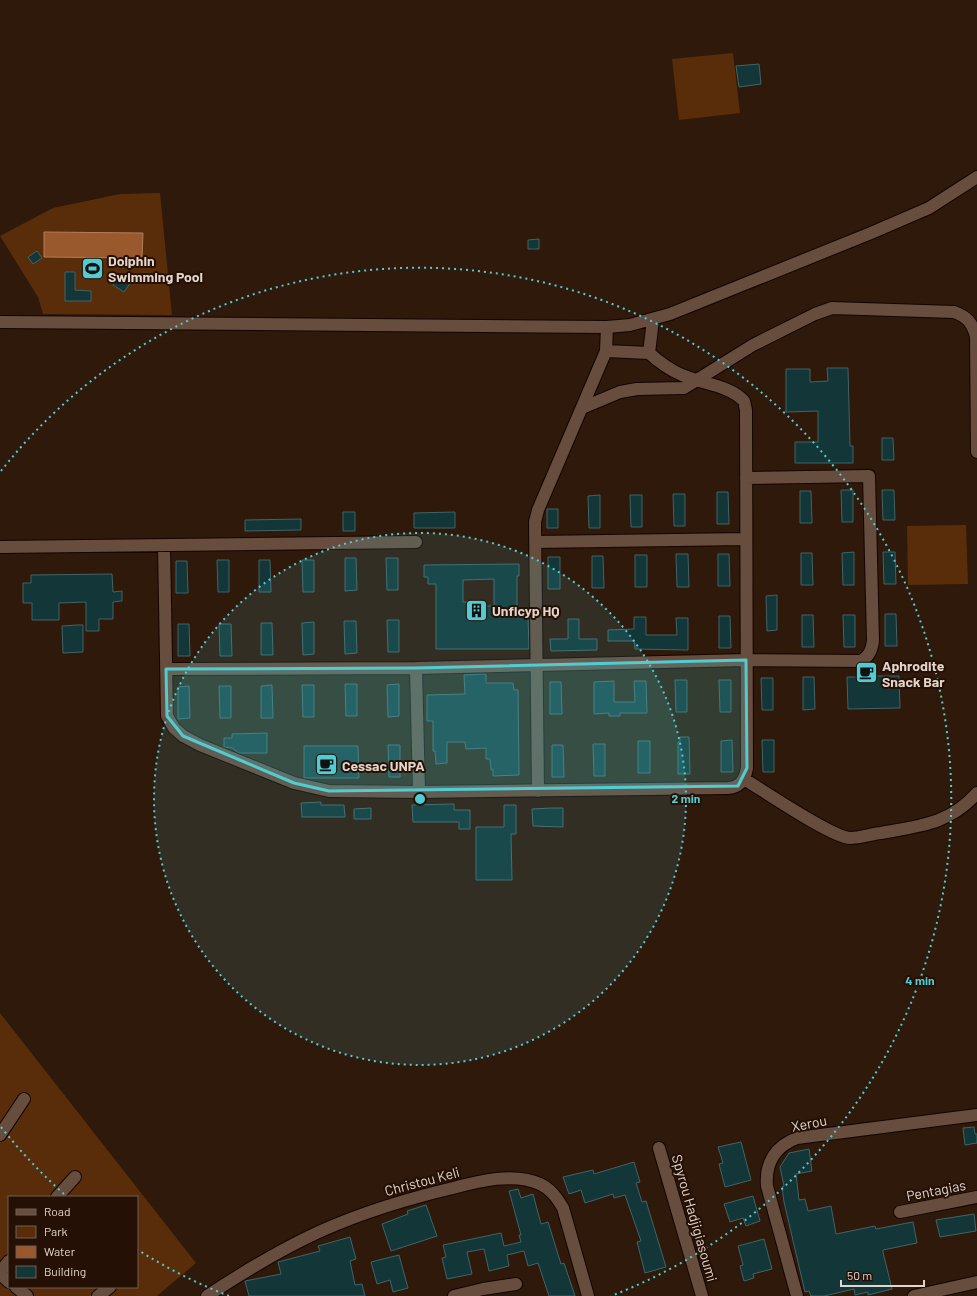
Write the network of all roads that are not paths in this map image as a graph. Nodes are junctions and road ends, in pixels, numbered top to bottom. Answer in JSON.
{"nodes":[{"id":1,"x":977,"y":177,"type":"edge"},
{"id":2,"x":653,"y":320,"type":"junction"},
{"id":3,"x":0,"y":322,"type":"edge"},
{"id":4,"x":607,"y":327,"type":"junction"},
{"id":5,"x":606,"y":351,"type":"junction"},
{"id":6,"x":652,"y":356,"type":"junction"},
{"id":7,"x":698,"y":381,"type":"junction"},
{"id":8,"x":582,"y":408,"type":"junction"},
{"id":9,"x":977,"y":452,"type":"edge"},
{"id":10,"x":746,"y":478,"type":"junction"},
{"id":11,"x":745,"y":539,"type":"junction"},
{"id":12,"x":416,"y":542,"type":"dead end"},
{"id":13,"x":534,"y":542,"type":"junction"},
{"id":14,"x":164,"y":546,"type":"junction"},
{"id":15,"x":0,"y":547,"type":"edge"},
{"id":16,"x":746,"y":660,"type":"junction"},
{"id":17,"x":537,"y":666,"type":"junction"},
{"id":18,"x":416,"y":668,"type":"junction"},
{"id":19,"x":166,"y":669,"type":"junction"},
{"id":20,"x":744,"y":778,"type":"junction"},
{"id":21,"x":538,"y":790,"type":"junction"},
{"id":22,"x":419,"y":792,"type":"junction"},
{"id":23,"x":977,"y":793,"type":"edge"},
{"id":24,"x":24,"y":1099,"type":"dead end"},
{"id":25,"x":977,"y":1115,"type":"edge"},
{"id":26,"x":0,"y":1135,"type":"edge"},
{"id":27,"x":659,"y":1148,"type":"dead end"},
{"id":28,"x":75,"y":1178,"type":"dead end"},
{"id":29,"x":58,"y":1196,"type":"edge"},
{"id":30,"x":977,"y":1197,"type":"edge"},
{"id":31,"x":900,"y":1212,"type":"dead end"},
{"id":32,"x":8,"y":1262,"type":"edge"},
{"id":33,"x":0,"y":1273,"type":"edge"},
{"id":34,"x":8,"y":1281,"type":"edge"},
{"id":35,"x":977,"y":1282,"type":"edge"},
{"id":36,"x":516,"y":1284,"type":"dead end"},
{"id":37,"x":17,"y":1288,"type":"edge"},
{"id":38,"x":109,"y":1288,"type":"edge"},
{"id":39,"x":27,"y":1296,"type":"edge"},
{"id":40,"x":98,"y":1296,"type":"edge"},
{"id":41,"x":207,"y":1296,"type":"edge"},
{"id":42,"x":454,"y":1296,"type":"edge"},
{"id":43,"x":588,"y":1296,"type":"edge"},
{"id":44,"x":702,"y":1296,"type":"edge"},
{"id":45,"x":797,"y":1296,"type":"edge"},
{"id":46,"x":914,"y":1296,"type":"edge"}],
"edges":[{"from":1,"to":2,"type":"street"},
{"from":2,"to":4,"type":"street"},
{"from":2,"to":6,"type":"street"},
{"from":3,"to":4,"type":"street"},
{"from":4,"to":5,"type":"street"},
{"from":5,"to":6,"type":"street"},
{"from":5,"to":8,"type":"street"},
{"from":6,"to":7,"type":"street"},
{"from":7,"to":8,"type":"street"},
{"from":7,"to":9,"type":"street"},
{"from":7,"to":10,"type":"street"},
{"from":8,"to":13,"type":"street"},
{"from":10,"to":11,"type":"street"},
{"from":10,"to":16,"type":"street"},
{"from":11,"to":13,"type":"street"},
{"from":11,"to":16,"type":"street"},
{"from":12,"to":14,"type":"street"},
{"from":13,"to":17,"type":"street"},
{"from":14,"to":15,"type":"street"},
{"from":14,"to":19,"type":"street"},
{"from":16,"to":17,"type":"street"},
{"from":16,"to":20,"type":"street"},
{"from":17,"to":18,"type":"street"},
{"from":17,"to":21,"type":"street"},
{"from":18,"to":19,"type":"street"},
{"from":18,"to":22,"type":"street"},
{"from":19,"to":22,"type":"street"},
{"from":20,"to":21,"type":"street"},
{"from":20,"to":23,"type":"street"},
{"from":21,"to":22,"type":"street"},
{"from":24,"to":26,"type":"street"},
{"from":25,"to":45,"type":"street","name":"Xerou"},
{"from":27,"to":44,"type":"street","name":"Spyrou Hadjigiasoumi"},
{"from":28,"to":29,"type":"street"},
{"from":30,"to":31,"type":"street","name":"Pentagias"},
{"from":32,"to":33,"type":"street"},
{"from":33,"to":34,"type":"street"},
{"from":35,"to":46,"type":"street"},
{"from":36,"to":42,"type":"street"},
{"from":37,"to":39,"type":"street"},
{"from":38,"to":40,"type":"street"},
{"from":41,"to":43,"type":"street","name":"Christou Keli"}]}
